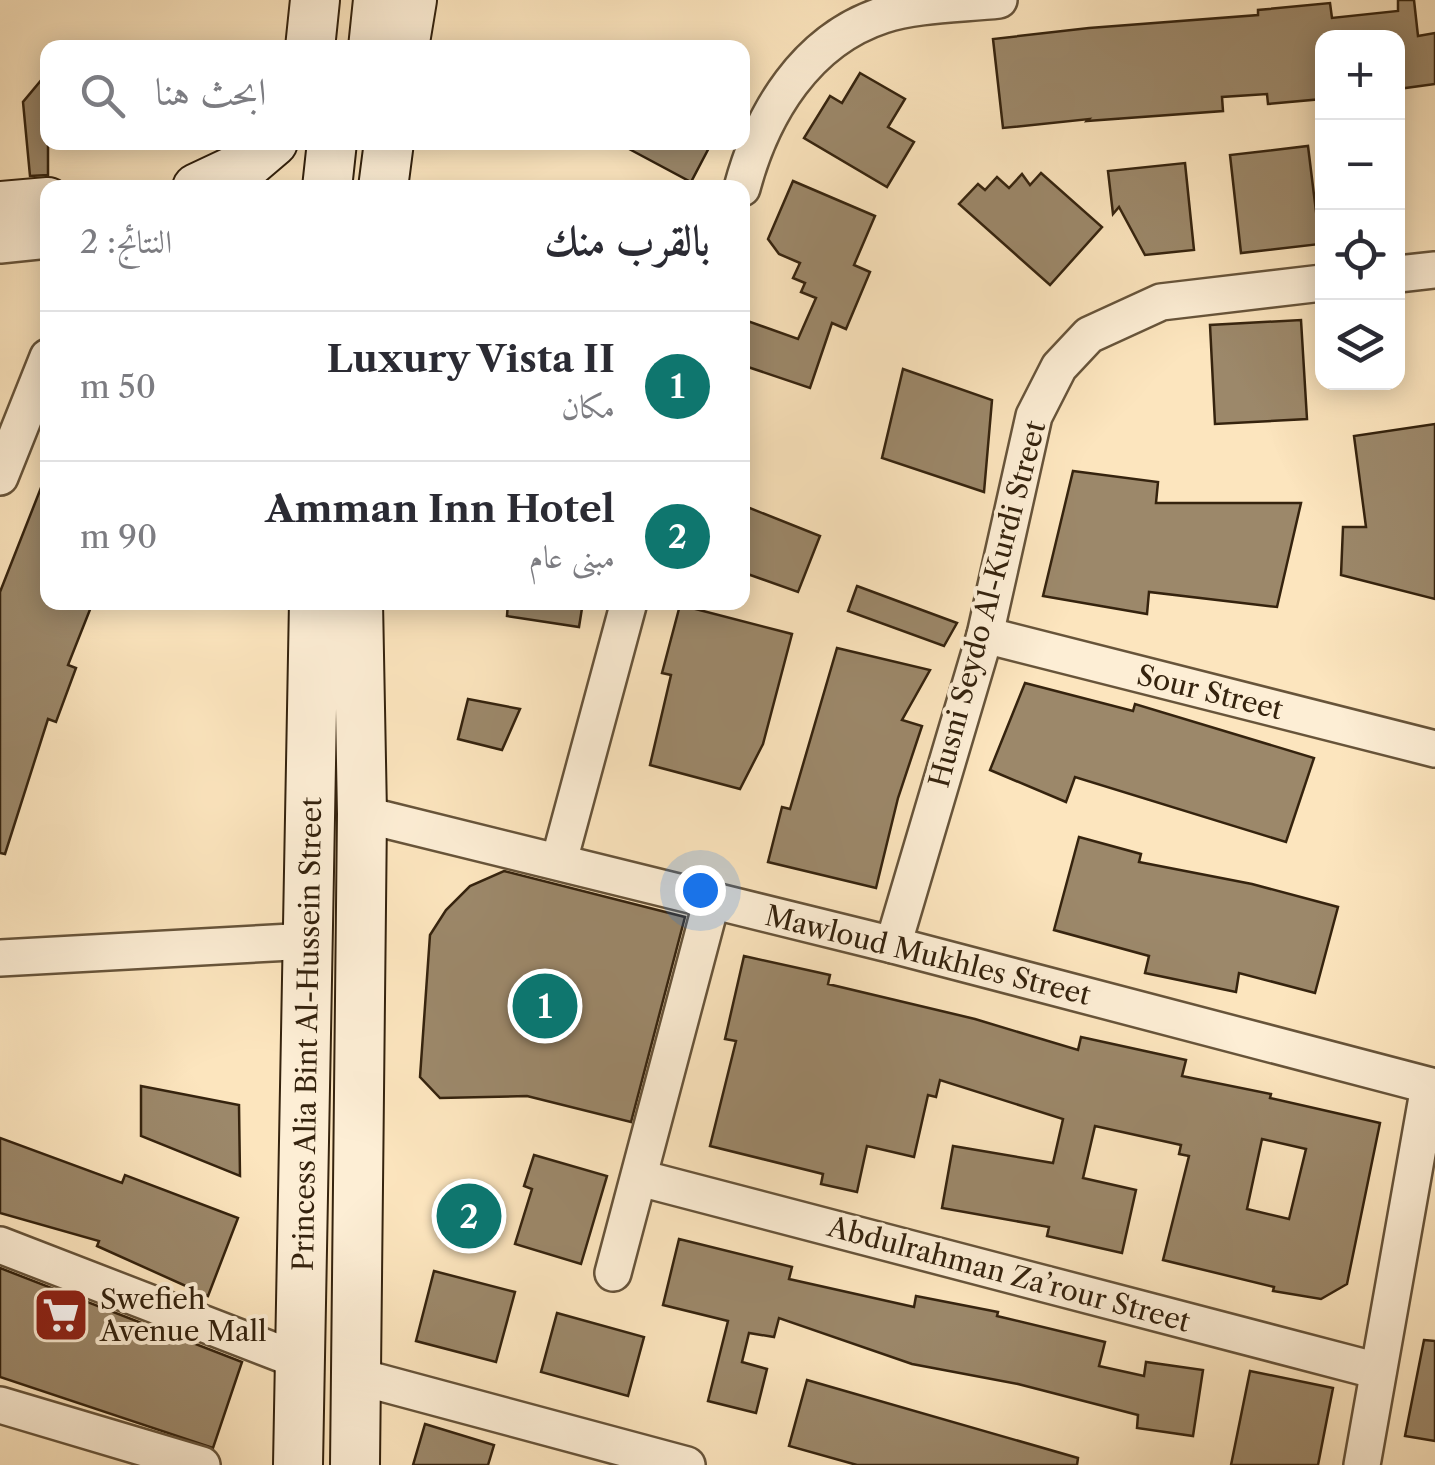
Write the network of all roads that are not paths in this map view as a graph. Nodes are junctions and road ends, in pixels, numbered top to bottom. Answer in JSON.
{"nodes":[{"id":1,"x":316,"y":0,"type":"edge"},
{"id":2,"x":346,"y":0,"type":"edge"},
{"id":3,"x":378,"y":0,"type":"edge"},
{"id":4,"x":412,"y":0,"type":"edge"},
{"id":5,"x":999,"y":0,"type":"edge"},
{"id":6,"x":311,"y":40,"type":"edge"},
{"id":7,"x":343,"y":40,"type":"edge"},
{"id":8,"x":374,"y":40,"type":"edge"},
{"id":9,"x":405,"y":40,"type":"edge"},
{"id":10,"x":263,"y":150,"type":"edge"},
{"id":11,"x":305,"y":150,"type":"edge"},
{"id":12,"x":331,"y":150,"type":"edge"},
{"id":13,"x":362,"y":150,"type":"edge"},
{"id":14,"x":388,"y":150,"type":"edge"},
{"id":15,"x":214,"y":180,"type":"edge"},
{"id":16,"x":304,"y":180,"type":"edge"},
{"id":17,"x":329,"y":180,"type":"edge"},
{"id":18,"x":359,"y":180,"type":"edge"},
{"id":19,"x":384,"y":180,"type":"edge"},
{"id":20,"x":744,"y":180,"type":"edge"},
{"id":21,"x":40,"y":203,"type":"edge"},
{"id":22,"x":0,"y":206,"type":"edge"},
{"id":23,"x":40,"y":241,"type":"edge"},
{"id":24,"x":0,"y":245,"type":"edge"},
{"id":25,"x":1435,"y":270,"type":"edge"},
{"id":26,"x":1405,"y":273,"type":"edge"},
{"id":27,"x":1315,"y":284,"type":"edge"},
{"id":28,"x":40,"y":377,"type":"edge"},
{"id":29,"x":0,"y":477,"type":"edge"},
{"id":30,"x":314,"y":610,"type":"edge"},
{"id":31,"x":358,"y":610,"type":"edge"},
{"id":32,"x":627,"y":610,"type":"edge"},
{"id":33,"x":984,"y":634,"type":"junction"},
{"id":34,"x":1435,"y":749,"type":"edge"},
{"id":35,"x":362,"y":814,"type":"junction"},
{"id":36,"x":559,"y":860,"type":"junction"},
{"id":37,"x":712,"y":900,"type":"junction"},
{"id":38,"x":310,"y":942,"type":"junction"},
{"id":39,"x":893,"y":945,"type":"junction"},
{"id":40,"x":0,"y":958,"type":"edge"},
{"id":41,"x":1432,"y":1087,"type":"edge"},
{"id":42,"x":640,"y":1178,"type":"junction"},
{"id":43,"x":0,"y":1245,"type":"edge"},
{"id":44,"x":613,"y":1273,"type":"dead end"},
{"id":45,"x":300,"y":1360,"type":"junction"},
{"id":46,"x":1378,"y":1370,"type":"junction"},
{"id":47,"x":356,"y":1376,"type":"junction"},
{"id":48,"x":0,"y":1406,"type":"edge"},
{"id":49,"x":202,"y":1465,"type":"edge"},
{"id":50,"x":298,"y":1465,"type":"edge"},
{"id":51,"x":355,"y":1465,"type":"edge"},
{"id":52,"x":687,"y":1465,"type":"edge"},
{"id":53,"x":1362,"y":1465,"type":"edge"}],
"edges":[{"from":1,"to":6,"type":"main road"},
{"from":2,"to":7,"type":"main road"},
{"from":3,"to":8,"type":"main road"},
{"from":4,"to":9,"type":"main road"},
{"from":5,"to":20,"type":"street"},
{"from":10,"to":15,"type":"main road"},
{"from":11,"to":16,"type":"main road"},
{"from":12,"to":17,"type":"main road"},
{"from":13,"to":18,"type":"main road"},
{"from":14,"to":19,"type":"main road"},
{"from":21,"to":22,"type":"main road"},
{"from":23,"to":24,"type":"street"},
{"from":25,"to":26,"type":"street"},
{"from":27,"to":33,"type":"street","name":"Husni Seydo Al-Kurdi Street"},
{"from":28,"to":29,"type":"street"},
{"from":30,"to":38,"type":"main road","name":"Princess Alia Bint Al-Hussein Street"},
{"from":31,"to":35,"type":"main road","name":"Princess Alia Bint Al-Hussein Street"},
{"from":32,"to":36,"type":"street"},
{"from":33,"to":34,"type":"street","name":"Sour Street"},
{"from":33,"to":39,"type":"street","name":"Husni Seydo Al-Kurdi Street"},
{"from":35,"to":36,"type":"street","name":"Mawloud Mukhles Street"},
{"from":35,"to":47,"type":"main road","name":"Princess Alia Bint Al-Hussein Street"},
{"from":36,"to":37,"type":"street","name":"Mawloud Mukhles Street"},
{"from":37,"to":39,"type":"street","name":"Mawloud Mukhles Street"},
{"from":37,"to":42,"type":"street"},
{"from":38,"to":40,"type":"street"},
{"from":38,"to":45,"type":"main road","name":"Princess Alia Bint Al-Hussein Street"},
{"from":39,"to":41,"type":"street","name":"Mawloud Mukhles Street"},
{"from":41,"to":46,"type":"street"},
{"from":42,"to":44,"type":"street"},
{"from":42,"to":46,"type":"street","name":"Abdulrahman Za’rour Street"},
{"from":43,"to":45,"type":"street"},
{"from":45,"to":50,"type":"main road","name":"Princess Alia Bint Al-Hussein Street"},
{"from":46,"to":53,"type":"street"},
{"from":47,"to":51,"type":"main road","name":"Princess Alia Bint Al-Hussein Street"},
{"from":47,"to":52,"type":"street"},
{"from":48,"to":49,"type":"street"}]}
